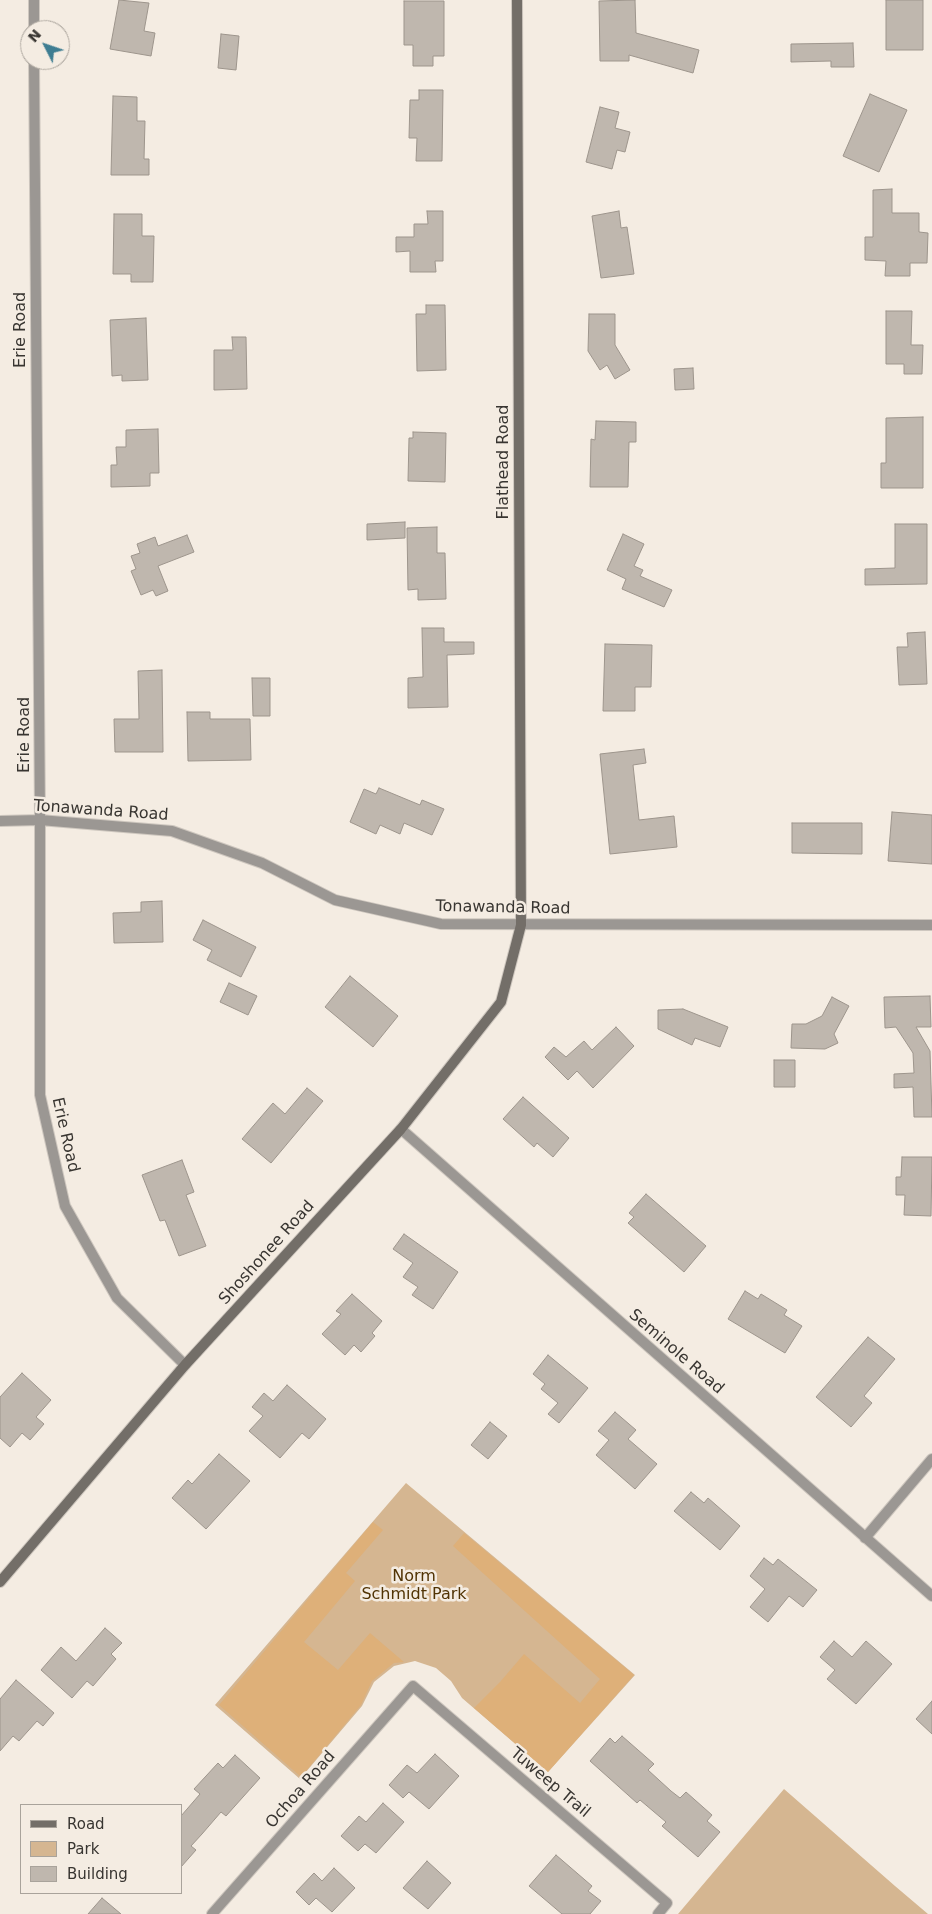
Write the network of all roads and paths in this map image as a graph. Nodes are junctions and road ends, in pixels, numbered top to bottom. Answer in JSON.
{"nodes":[{"id":1,"x":34,"y":0,"type":"edge"},
{"id":2,"x":517,"y":0,"type":"edge"},
{"id":3,"x":34,"y":20,"type":"edge"},
{"id":4,"x":34,"y":70,"type":"edge"},
{"id":5,"x":40,"y":820,"type":"junction"},
{"id":6,"x":0,"y":821,"type":"edge"},
{"id":7,"x":521,"y":925,"type":"junction"},
{"id":8,"x":932,"y":925,"type":"edge"},
{"id":9,"x":401,"y":1129,"type":"junction"},
{"id":10,"x":185,"y":1365,"type":"junction"},
{"id":11,"x":932,"y":1459,"type":"edge"},
{"id":12,"x":865,"y":1538,"type":"junction"},
{"id":13,"x":0,"y":1582,"type":"edge"},
{"id":14,"x":932,"y":1596,"type":"edge"},
{"id":15,"x":413,"y":1686,"type":"joint"},
{"id":16,"x":212,"y":1914,"type":"edge"},
{"id":17,"x":658,"y":1914,"type":"edge"}],
"edges":[{"from":1,"to":3,"type":"street"},
{"from":2,"to":7,"type":"street","name":"Flathead Road"},
{"from":4,"to":5,"type":"street","name":"Erie Road"},
{"from":5,"to":6,"type":"street","name":"Tonawanda Road"},
{"from":5,"to":7,"type":"street","name":"Tonawanda Road"},
{"from":5,"to":10,"type":"street","name":"Erie Road"},
{"from":7,"to":8,"type":"street","name":"Tonawanda Road"},
{"from":7,"to":9,"type":"street","name":"Shoshonee Road"},
{"from":9,"to":10,"type":"street","name":"Shoshonee Road"},
{"from":9,"to":12,"type":"street","name":"Seminole Road"},
{"from":10,"to":13,"type":"street","name":"Shoshonee Road"},
{"from":11,"to":12,"type":"street"},
{"from":12,"to":14,"type":"street","name":"Seminole Road"},
{"from":15,"to":16,"type":"street","name":"Ochoa Road"},
{"from":15,"to":17,"type":"street","name":"Tuweep Trail"}]}
